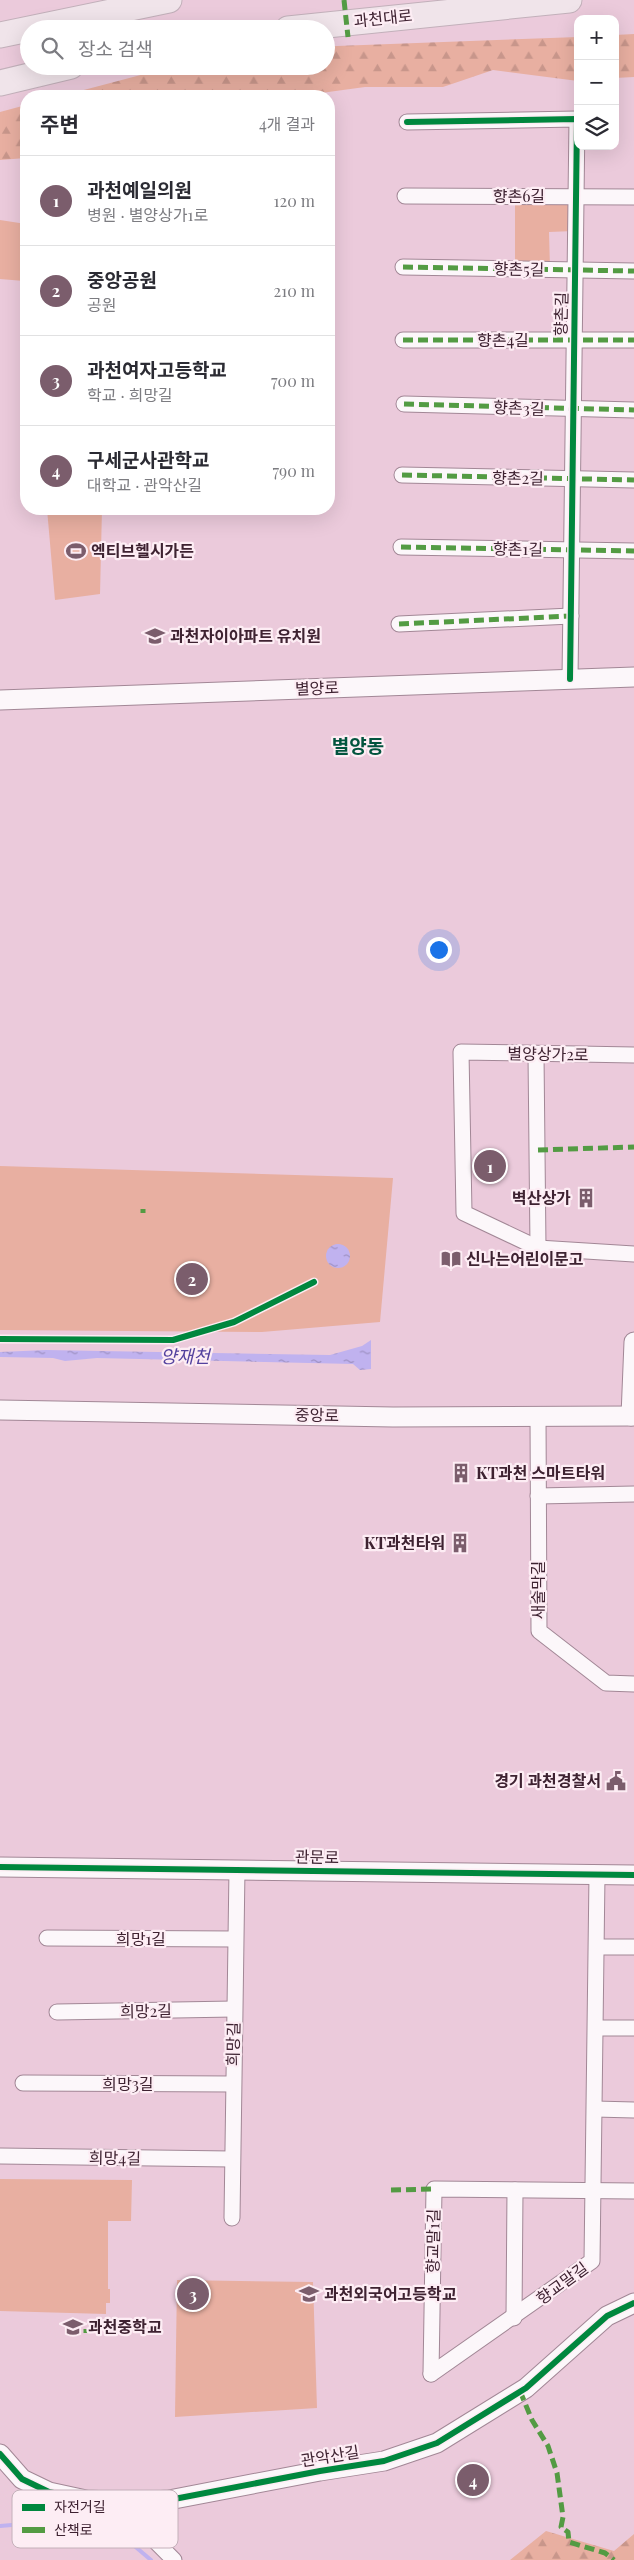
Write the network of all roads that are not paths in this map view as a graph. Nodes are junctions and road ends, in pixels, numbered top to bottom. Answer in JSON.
{"nodes":[{"id":1,"x":169,"y":0,"type":"edge"},
{"id":2,"x":568,"y":0,"type":"edge"},
{"id":3,"x":52,"y":20,"type":"edge"},
{"id":4,"x":335,"y":24,"type":"edge"},
{"id":5,"x":20,"y":25,"type":"edge"},
{"id":6,"x":5,"y":28,"type":"edge"},
{"id":7,"x":33,"y":75,"type":"edge"},
{"id":8,"x":0,"y":83,"type":"edge"},
{"id":9,"x":407,"y":122,"type":"dead end"},
{"id":10,"x":405,"y":196,"type":"dead end"},
{"id":11,"x":576,"y":197,"type":"junction"},
{"id":12,"x":634,"y":197,"type":"edge"},
{"id":13,"x":403,"y":267,"type":"dead end"},
{"id":14,"x":575,"y":270,"type":"junction"},
{"id":15,"x":634,"y":271,"type":"edge"},
{"id":16,"x":402,"y":340,"type":"dead end"},
{"id":17,"x":574,"y":340,"type":"junction"},
{"id":18,"x":634,"y":340,"type":"edge"},
{"id":19,"x":404,"y":404,"type":"dead end"},
{"id":20,"x":574,"y":410,"type":"junction"},
{"id":21,"x":634,"y":410,"type":"edge"},
{"id":22,"x":402,"y":475,"type":"dead end"},
{"id":23,"x":573,"y":479,"type":"junction"},
{"id":24,"x":634,"y":480,"type":"edge"},
{"id":25,"x":401,"y":547,"type":"dead end"},
{"id":26,"x":572,"y":550,"type":"junction"},
{"id":27,"x":634,"y":551,"type":"edge"},
{"id":28,"x":571,"y":616,"type":"junction"},
{"id":29,"x":399,"y":624,"type":"dead end"},
{"id":30,"x":634,"y":676,"type":"edge"},
{"id":31,"x":570,"y":679,"type":"junction"},
{"id":32,"x":0,"y":700,"type":"edge"},
{"id":33,"x":536,"y":1054,"type":"junction"},
{"id":34,"x":634,"y":1055,"type":"edge"},
{"id":35,"x":538,"y":1248,"type":"junction"},
{"id":36,"x":634,"y":1254,"type":"edge"},
{"id":37,"x":634,"y":1342,"type":"edge"},
{"id":38,"x":0,"y":1410,"type":"edge"},
{"id":39,"x":538,"y":1416,"type":"junction"},
{"id":40,"x":633,"y":1416,"type":"edge"},
{"id":41,"x":634,"y":1494,"type":"edge"},
{"id":42,"x":538,"y":1496,"type":"junction"},
{"id":43,"x":634,"y":1684,"type":"edge"},
{"id":44,"x":0,"y":1868,"type":"edge"},
{"id":45,"x":237,"y":1869,"type":"junction"},
{"id":46,"x":597,"y":1875,"type":"junction"},
{"id":47,"x":634,"y":1875,"type":"edge"},
{"id":48,"x":46,"y":1938,"type":"dead end"},
{"id":49,"x":235,"y":1939,"type":"junction"},
{"id":50,"x":598,"y":1947,"type":"junction"},
{"id":51,"x":634,"y":1947,"type":"edge"},
{"id":52,"x":234,"y":2009,"type":"junction"},
{"id":53,"x":57,"y":2012,"type":"dead end"},
{"id":54,"x":597,"y":2028,"type":"junction"},
{"id":55,"x":634,"y":2028,"type":"edge"},
{"id":56,"x":23,"y":2083,"type":"dead end"},
{"id":57,"x":233,"y":2084,"type":"junction"},
{"id":58,"x":595,"y":2109,"type":"junction"},
{"id":59,"x":634,"y":2110,"type":"edge"},
{"id":60,"x":0,"y":2156,"type":"edge"},
{"id":61,"x":231,"y":2159,"type":"junction"},
{"id":62,"x":515,"y":2190,"type":"junction"},
{"id":63,"x":594,"y":2191,"type":"junction"},
{"id":64,"x":634,"y":2191,"type":"edge"},
{"id":65,"x":232,"y":2218,"type":"dead end"},
{"id":66,"x":634,"y":2303,"type":"edge"},
{"id":67,"x":514,"y":2318,"type":"junction"},
{"id":68,"x":431,"y":2374,"type":"joint"},
{"id":69,"x":0,"y":2454,"type":"edge"},
{"id":70,"x":45,"y":2490,"type":"edge"},
{"id":71,"x":178,"y":2498,"type":"edge"},
{"id":72,"x":162,"y":2548,"type":"edge"},
{"id":73,"x":174,"y":2560,"type":"edge"}],
"edges":[{"from":1,"to":3,"type":"highway"},
{"from":2,"to":4,"type":"highway","name":"과천대로"},
{"from":5,"to":6,"type":"highway"},
{"from":7,"to":8,"type":"highway"},
{"from":9,"to":11,"type":"street","name":"향촌길"},
{"from":10,"to":11,"type":"street","name":"향촌6길"},
{"from":11,"to":12,"type":"street","name":"향촌6길"},
{"from":11,"to":14,"type":"street","name":"향촌길"},
{"from":13,"to":14,"type":"street","name":"향촌5길"},
{"from":14,"to":15,"type":"street","name":"향촌5길"},
{"from":14,"to":17,"type":"street","name":"향촌길"},
{"from":16,"to":17,"type":"street","name":"향촌4길"},
{"from":17,"to":18,"type":"street","name":"향촌4길"},
{"from":17,"to":20,"type":"street","name":"향촌길"},
{"from":19,"to":20,"type":"street","name":"향촌3길"},
{"from":20,"to":21,"type":"street","name":"향촌3길"},
{"from":20,"to":23,"type":"street","name":"향촌길"},
{"from":22,"to":23,"type":"street","name":"향촌2길"},
{"from":23,"to":24,"type":"street","name":"향촌2길"},
{"from":23,"to":26,"type":"street","name":"향촌길"},
{"from":25,"to":26,"type":"street","name":"향촌1길"},
{"from":26,"to":27,"type":"street","name":"향촌1길"},
{"from":26,"to":28,"type":"street","name":"향촌길"},
{"from":28,"to":29,"type":"street"},
{"from":28,"to":31,"type":"street","name":"향촌길"},
{"from":30,"to":31,"type":"street","name":"별양로"},
{"from":31,"to":32,"type":"street","name":"별양로"},
{"from":33,"to":34,"type":"street","name":"별양상가2로"},
{"from":33,"to":35,"type":"street"},
{"from":33,"to":35,"type":"street","name":"별양상가2로"},
{"from":35,"to":36,"type":"street"},
{"from":37,"to":40,"type":"street"},
{"from":38,"to":39,"type":"street","name":"중앙로"},
{"from":39,"to":40,"type":"street","name":"중앙로"},
{"from":39,"to":42,"type":"street","name":"새술막길"},
{"from":41,"to":42,"type":"street"},
{"from":42,"to":43,"type":"street","name":"새술막길"},
{"from":44,"to":45,"type":"street","name":"관문로"},
{"from":45,"to":46,"type":"street","name":"관문로"},
{"from":45,"to":49,"type":"street","name":"희망길"},
{"from":46,"to":47,"type":"street","name":"관문로"},
{"from":46,"to":50,"type":"street","name":"향교말길"},
{"from":48,"to":49,"type":"street","name":"희망1길"},
{"from":49,"to":52,"type":"street","name":"희망길"},
{"from":50,"to":51,"type":"street"},
{"from":50,"to":54,"type":"street","name":"향교말길"},
{"from":52,"to":53,"type":"street","name":"희망2길"},
{"from":52,"to":57,"type":"street","name":"희망길"},
{"from":54,"to":55,"type":"street"},
{"from":54,"to":58,"type":"street","name":"향교말길"},
{"from":56,"to":57,"type":"street","name":"희망3길"},
{"from":57,"to":61,"type":"street","name":"희망길"},
{"from":58,"to":59,"type":"street"},
{"from":58,"to":63,"type":"street","name":"향교말길"},
{"from":60,"to":61,"type":"street","name":"희망4길"},
{"from":61,"to":65,"type":"street","name":"희망길"},
{"from":62,"to":63,"type":"street","name":"향교말1길"},
{"from":62,"to":67,"type":"street"},
{"from":62,"to":68,"type":"street","name":"향교말1길"},
{"from":63,"to":64,"type":"street","name":"향교말1길"},
{"from":63,"to":67,"type":"street","name":"향교말길"},
{"from":66,"to":71,"type":"street","name":"관악산길"},
{"from":67,"to":68,"type":"street","name":"향교말길"},
{"from":69,"to":70,"type":"street","name":"관악산길"},
{"from":72,"to":73,"type":"street"}]}
